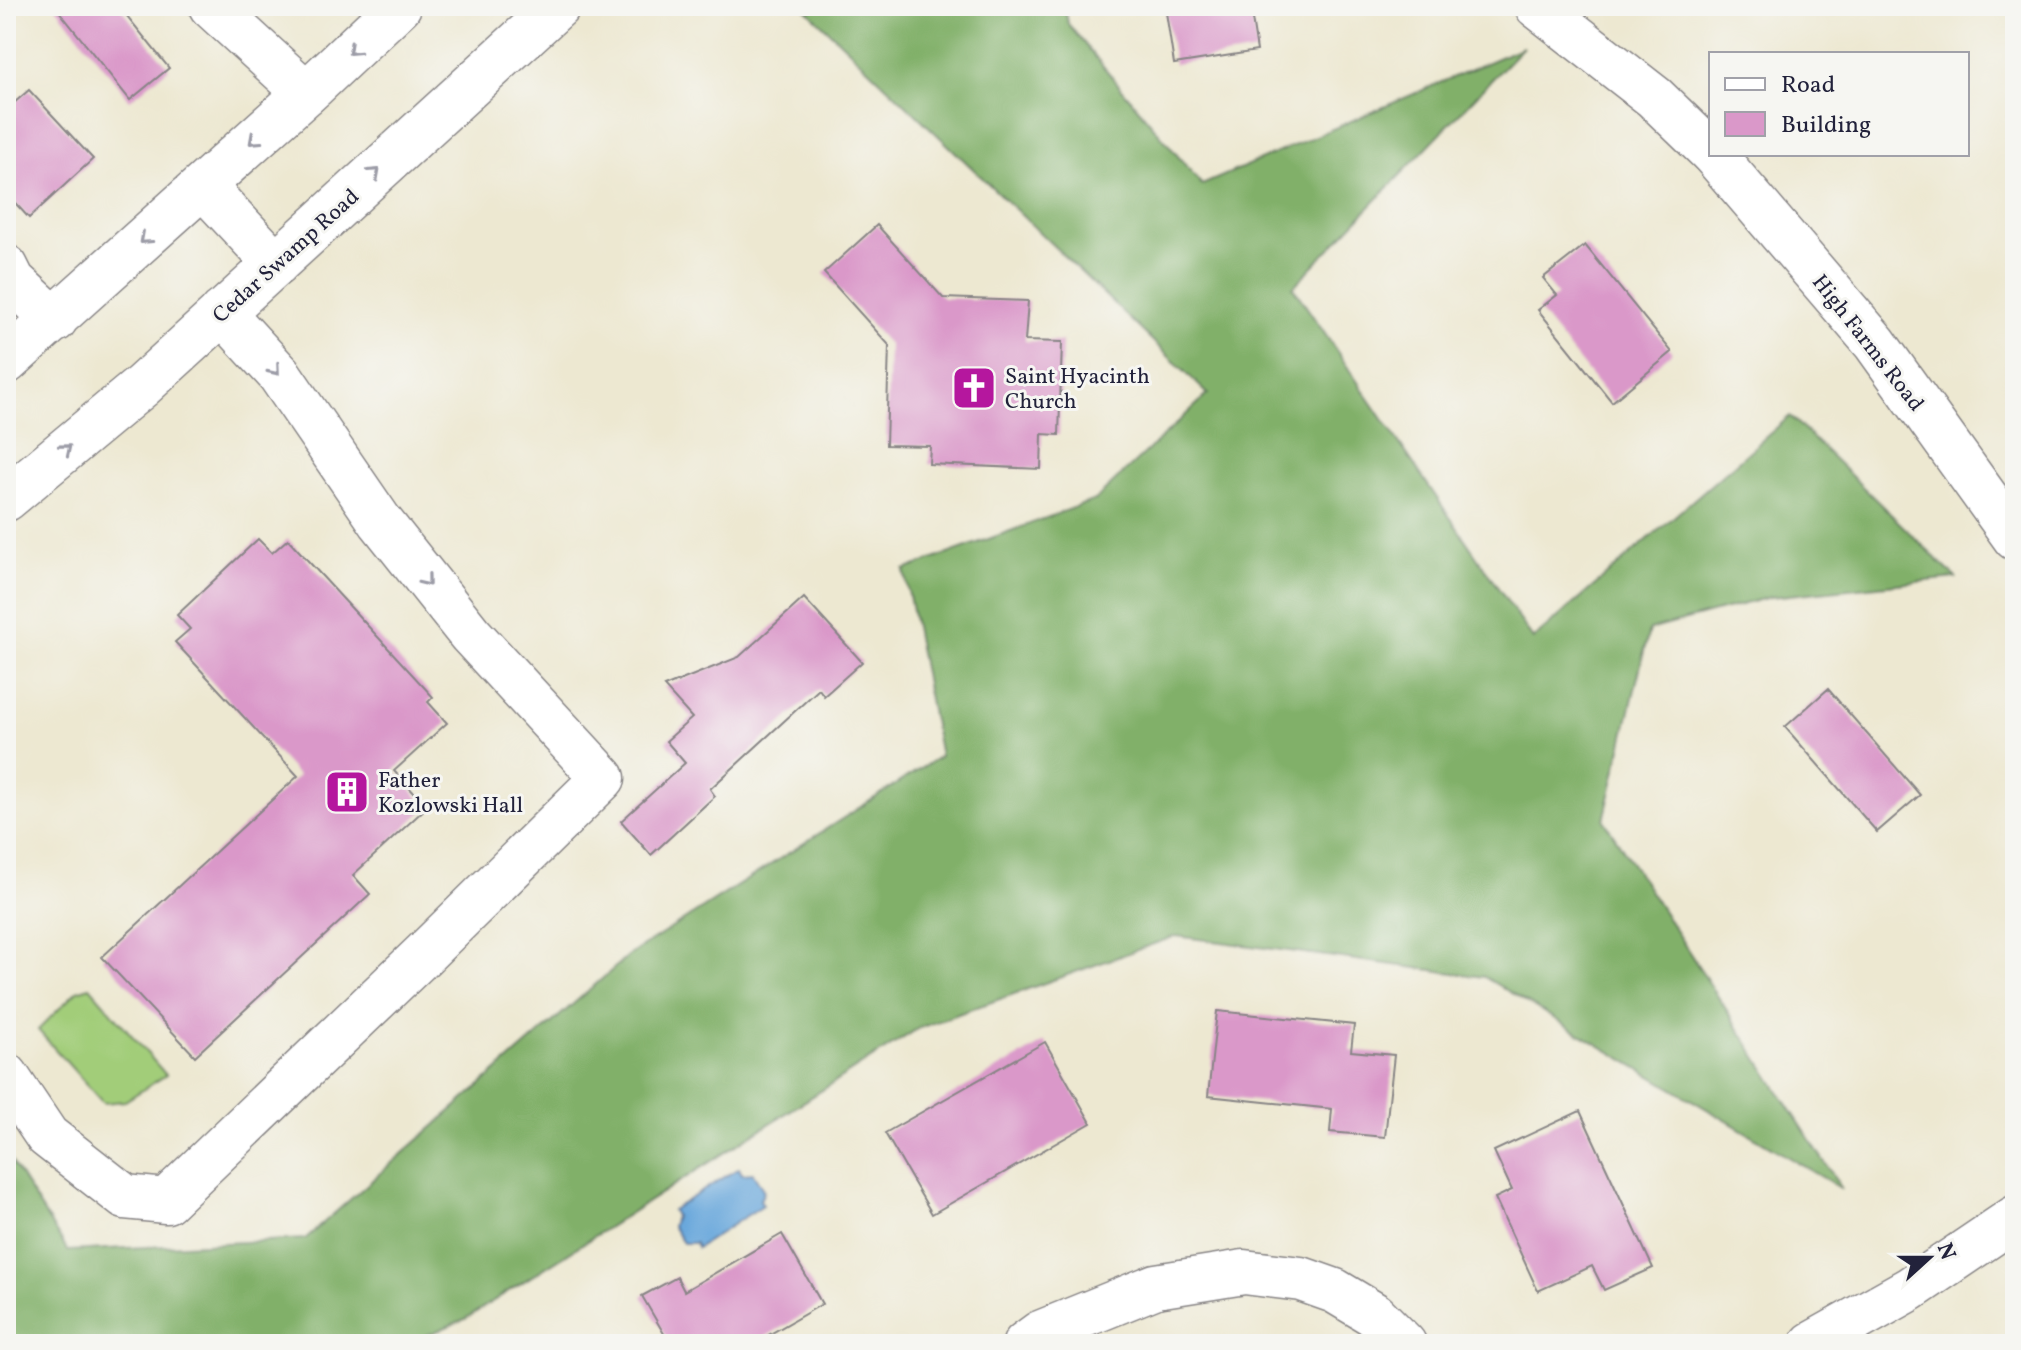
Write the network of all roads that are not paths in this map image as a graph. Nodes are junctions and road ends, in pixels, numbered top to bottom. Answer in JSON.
{"nodes":[{"id":1,"x":211,"y":6,"type":"edge"},
{"id":2,"x":399,"y":6,"type":"edge"},
{"id":3,"x":558,"y":6,"type":"edge"},
{"id":4,"x":1537,"y":6,"type":"edge"},
{"id":5,"x":306,"y":93,"type":"junction"},
{"id":6,"x":1709,"y":150,"type":"edge"},
{"id":7,"x":1715,"y":156,"type":"edge"},
{"id":8,"x":203,"y":186,"type":"junction"},
{"id":9,"x":276,"y":264,"type":"junction"},
{"id":10,"x":6,"y":267,"type":"edge"},
{"id":11,"x":222,"y":312,"type":"junction"},
{"id":12,"x":55,"y":320,"type":"junction"},
{"id":13,"x":6,"y":362,"type":"edge"},
{"id":14,"x":6,"y":499,"type":"edge"},
{"id":15,"x":2015,"y":538,"type":"edge"},
{"id":16,"x":6,"y":1075,"type":"edge"},
{"id":17,"x":2015,"y":1218,"type":"edge"},
{"id":18,"x":1025,"y":1344,"type":"edge"},
{"id":19,"x":1404,"y":1344,"type":"edge"},
{"id":20,"x":1812,"y":1344,"type":"edge"}],
"edges":[{"from":1,"to":5,"type":"main road"},
{"from":2,"to":5,"type":"main road","one_way":true},
{"from":9,"to":3,"type":"main road","name":"Cedar Swamp Road","one_way":true},
{"from":4,"to":6,"type":"main road","name":"High Farms Road"},
{"from":5,"to":8,"type":"main road","one_way":true},
{"from":7,"to":15,"type":"main road","name":"High Farms Road"},
{"from":8,"to":9,"type":"main road"},
{"from":8,"to":12,"type":"main road","one_way":true},
{"from":9,"to":11,"type":"main road","name":"Cedar Swamp Road"},
{"from":10,"to":12,"type":"main road"},
{"from":14,"to":11,"type":"main road","name":"Cedar Swamp Road","one_way":true},
{"from":11,"to":16,"type":"main road","one_way":true},
{"from":12,"to":13,"type":"main road"},
{"from":17,"to":20,"type":"main road"},
{"from":18,"to":19,"type":"main road"}]}
